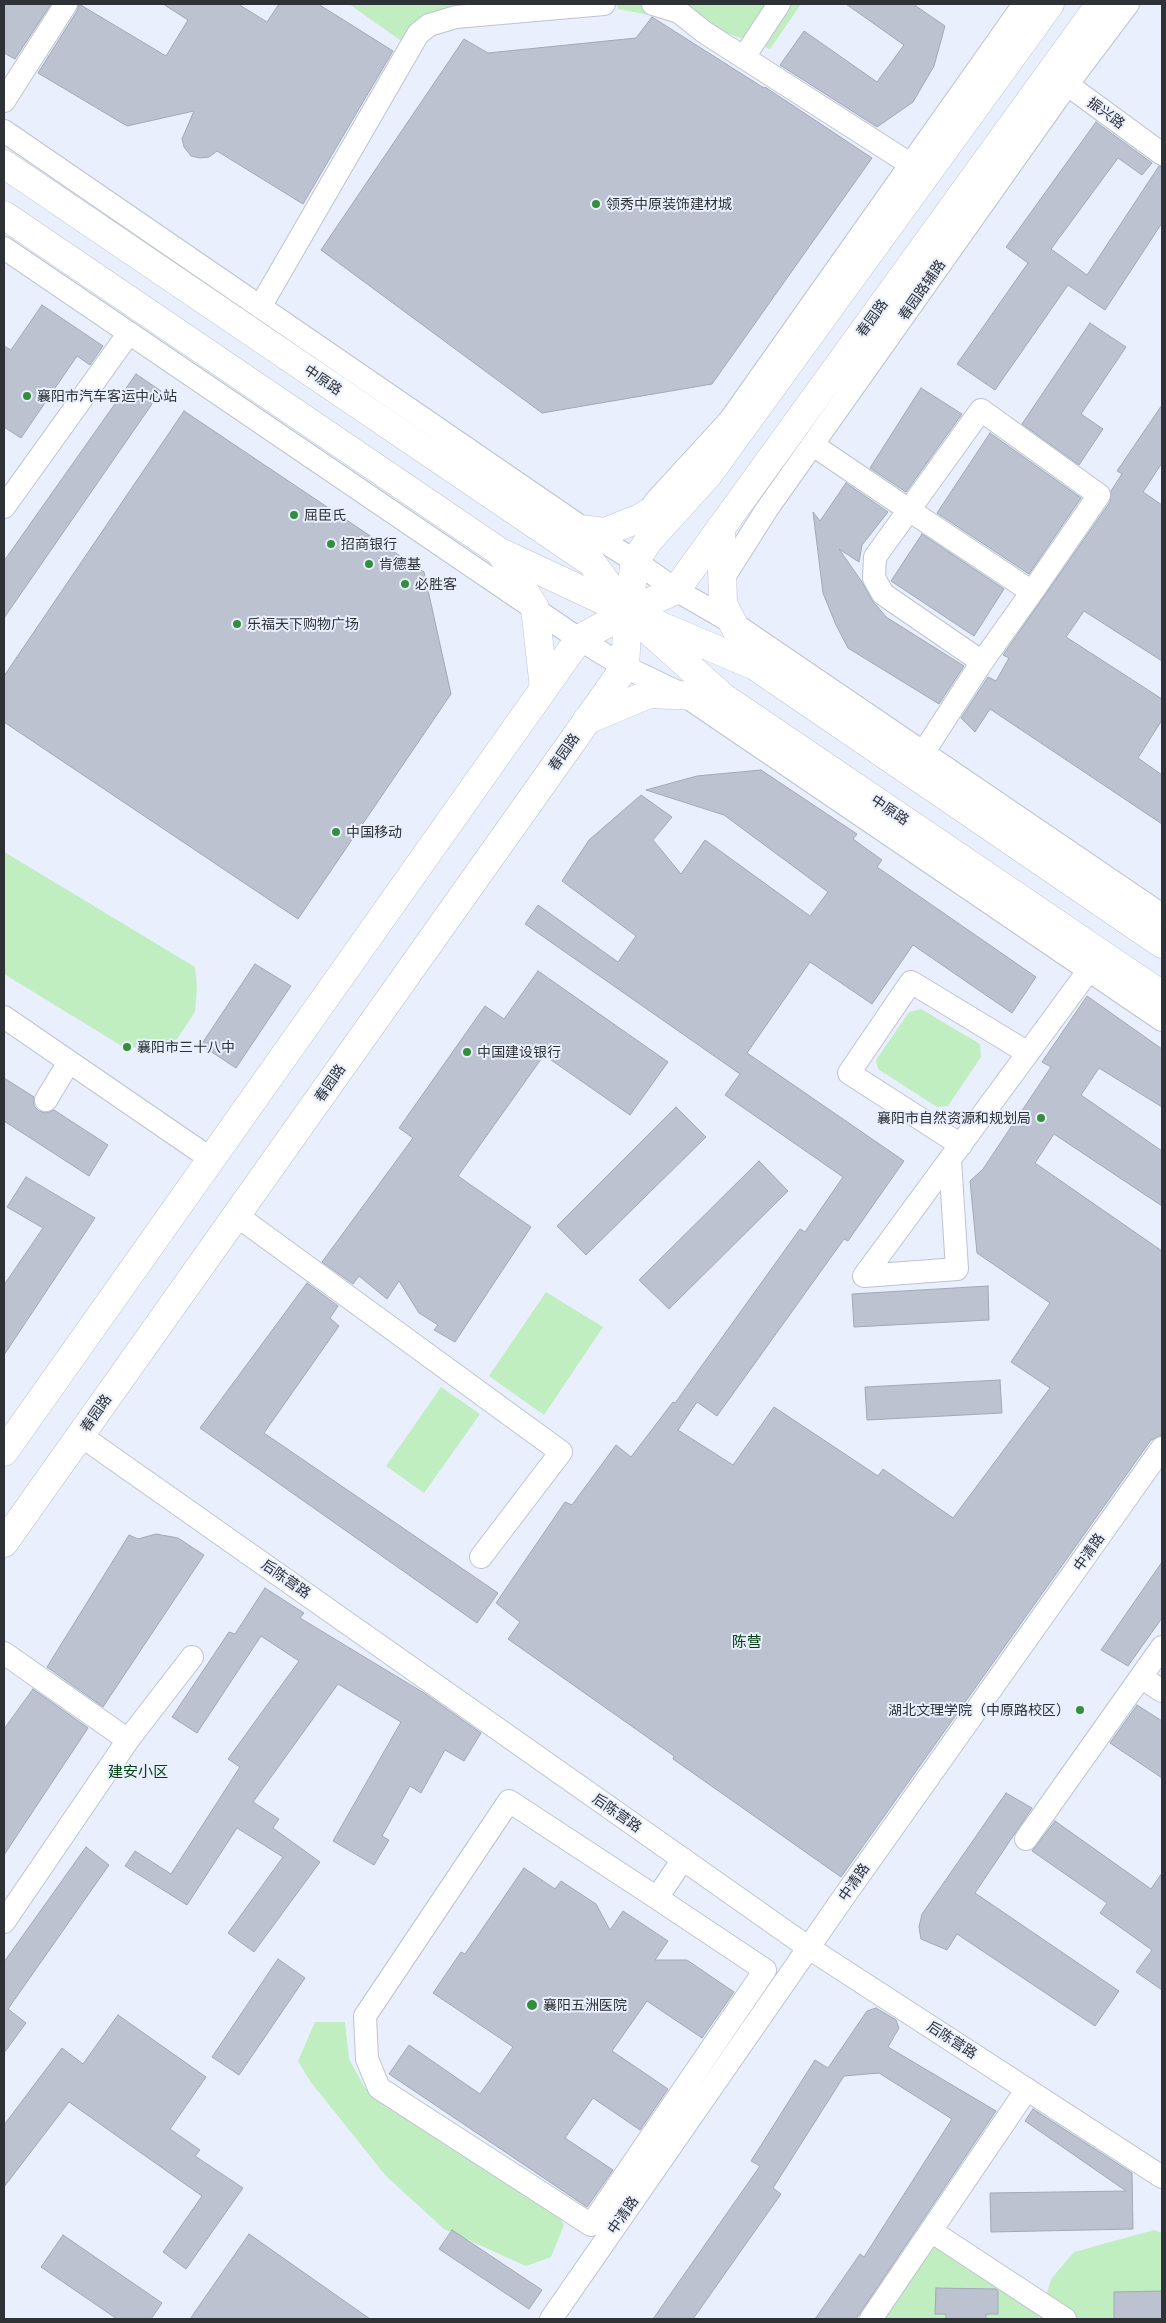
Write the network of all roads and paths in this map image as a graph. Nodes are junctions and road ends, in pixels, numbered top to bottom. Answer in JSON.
{"nodes":[{"id":1,"x":66,"y":4,"type":"edge"},
{"id":2,"x":604,"y":4,"type":"edge"},
{"id":3,"x":653,"y":4,"type":"edge"},
{"id":4,"x":778,"y":4,"type":"edge"},
{"id":5,"x":1024,"y":4,"type":"edge"},
{"id":6,"x":1050,"y":4,"type":"edge"},
{"id":7,"x":1100,"y":4,"type":"edge"},
{"id":8,"x":1128,"y":4,"type":"edge"},
{"id":9,"x":536,"y":7,"type":"edge"},
{"id":10,"x":744,"y":57,"type":"junction"},
{"id":11,"x":1059,"y":79,"type":"junction"},
{"id":12,"x":4,"y":100,"type":"edge"},
{"id":13,"x":4,"y":131,"type":"edge"},
{"id":14,"x":1162,"y":154,"type":"edge"},
{"id":15,"x":4,"y":164,"type":"edge"},
{"id":16,"x":910,"y":164,"type":"junction"},
{"id":17,"x":4,"y":215,"type":"edge"},
{"id":18,"x":4,"y":248,"type":"edge"},
{"id":19,"x":260,"y":307,"type":"junction"},
{"id":20,"x":129,"y":333,"type":"junction"},
{"id":21,"x":813,"y":445,"type":"junction"},
{"id":22,"x":708,"y":475,"type":"junction"},
{"id":23,"x":4,"y":507,"type":"edge"},
{"id":24,"x":909,"y":510,"type":"junction"},
{"id":25,"x":640,"y":518,"type":"junction"},
{"id":26,"x":535,"y":524,"type":"junction"},
{"id":27,"x":721,"y":527,"type":"junction"},
{"id":28,"x":584,"y":530,"type":"junction"},
{"id":29,"x":500,"y":552,"type":"junction"},
{"id":30,"x":635,"y":561,"type":"junction"},
{"id":31,"x":722,"y":580,"type":"junction"},
{"id":32,"x":676,"y":590,"type":"junction"},
{"id":33,"x":1032,"y":592,"type":"junction"},
{"id":34,"x":535,"y":608,"type":"junction"},
{"id":35,"x":628,"y":612,"type":"junction"},
{"id":36,"x":733,"y":623,"type":"junction"},
{"id":37,"x":579,"y":639,"type":"junction"},
{"id":38,"x":982,"y":662,"type":"junction"},
{"id":39,"x":625,"y":666,"type":"junction"},
{"id":40,"x":755,"y":666,"type":"junction"},
{"id":41,"x":544,"y":688,"type":"junction"},
{"id":42,"x":684,"y":695,"type":"junction"},
{"id":43,"x":724,"y":696,"type":"junction"},
{"id":44,"x":587,"y":720,"type":"junction"},
{"id":45,"x":923,"y":753,"type":"junction"},
{"id":46,"x":1162,"y":915,"type":"edge"},
{"id":47,"x":1162,"y":944,"type":"edge"},
{"id":48,"x":1089,"y":970,"type":"junction"},
{"id":49,"x":1162,"y":994,"type":"edge"},
{"id":50,"x":4,"y":1018,"type":"edge"},
{"id":51,"x":1162,"y":1020,"type":"edge"},
{"id":52,"x":1028,"y":1053,"type":"junction"},
{"id":53,"x":69,"y":1062,"type":"junction"},
{"id":54,"x":46,"y":1100,"type":"dead end"},
{"id":55,"x":955,"y":1152,"type":"junction"},
{"id":56,"x":211,"y":1159,"type":"junction"},
{"id":57,"x":236,"y":1215,"type":"junction"},
{"id":58,"x":80,"y":1435,"type":"junction"},
{"id":59,"x":1162,"y":1448,"type":"edge"},
{"id":60,"x":4,"y":1452,"type":"edge"},
{"id":61,"x":4,"y":1543,"type":"edge"},
{"id":62,"x":481,"y":1557,"type":"dead end"},
{"id":63,"x":1162,"y":1647,"type":"edge"},
{"id":64,"x":4,"y":1653,"type":"edge"},
{"id":65,"x":192,"y":1657,"type":"dead end"},
{"id":66,"x":1141,"y":1677,"type":"junction"},
{"id":67,"x":1162,"y":1691,"type":"edge"},
{"id":68,"x":128,"y":1740,"type":"junction"},
{"id":69,"x":1026,"y":1839,"type":"dead end"},
{"id":70,"x":683,"y":1859,"type":"junction"},
{"id":71,"x":656,"y":1898,"type":"junction"},
{"id":72,"x":4,"y":1922,"type":"edge"},
{"id":73,"x":809,"y":1948,"type":"junction"},
{"id":74,"x":1027,"y":2089,"type":"junction"},
{"id":75,"x":1162,"y":2176,"type":"edge"},
{"id":76,"x":931,"y":2231,"type":"junction"},
{"id":77,"x":551,"y":2319,"type":"edge"},
{"id":78,"x":872,"y":2319,"type":"edge"},
{"id":79,"x":1065,"y":2319,"type":"edge"}],
"edges":[{"from":1,"to":12,"type":"street"},
{"from":2,"to":9,"type":"street"},
{"from":3,"to":10,"type":"street"},
{"from":4,"to":10,"type":"street"},
{"from":5,"to":16,"type":"street"},
{"from":6,"to":22,"type":"main road"},
{"from":7,"to":11,"type":"main road","name":"春园路"},
{"from":8,"to":11,"type":"street","name":"春园路辅路"},
{"from":9,"to":19,"type":"street"},
{"from":10,"to":16,"type":"street"},
{"from":11,"to":14,"type":"street","name":"振兴路"},
{"from":11,"to":21,"type":"street","name":"春园路辅路"},
{"from":11,"to":27,"type":"main road","name":"春园路"},
{"from":13,"to":19,"type":"street"},
{"from":15,"to":26,"type":"main road","name":"中原路"},
{"from":16,"to":25,"type":"street"},
{"from":17,"to":29,"type":"main road","name":"中原路"},
{"from":18,"to":20,"type":"street"},
{"from":19,"to":28,"type":"street"},
{"from":20,"to":23,"type":"street"},
{"from":20,"to":34,"type":"street"},
{"from":21,"to":24,"type":"street"},
{"from":21,"to":31,"type":"street","name":"春园路辅路"},
{"from":22,"to":25,"type":"main road"},
{"from":22,"to":30,"type":"main road"},
{"from":24,"to":33,"type":"street"},
{"from":24,"to":33,"type":"street"},
{"from":24,"to":38,"type":"street"},
{"from":25,"to":28,"type":"main road"},
{"from":26,"to":28,"type":"main road"},
{"from":26,"to":35,"type":"main road","name":"中原路"},
{"from":27,"to":31,"type":"main road"},
{"from":27,"to":32,"type":"main road","name":"春园路"},
{"from":28,"to":30,"type":"street"},
{"from":29,"to":34,"type":"main road"},
{"from":29,"to":35,"type":"main road","name":"中原路"},
{"from":30,"to":32,"type":"street"},
{"from":30,"to":35,"type":"main road"},
{"from":31,"to":36,"type":"main road"},
{"from":32,"to":35,"type":"main road","name":"春园路"},
{"from":32,"to":36,"type":"street"},
{"from":33,"to":38,"type":"street"},
{"from":34,"to":37,"type":"street"},
{"from":34,"to":41,"type":"main road"},
{"from":35,"to":37,"type":"main road","name":"春园路"},
{"from":35,"to":39,"type":"main road"},
{"from":35,"to":40,"type":"main road","name":"中原路"},
{"from":35,"to":43,"type":"main road","name":"中原路"},
{"from":36,"to":40,"type":"main road"},
{"from":36,"to":45,"type":"street"},
{"from":37,"to":39,"type":"street"},
{"from":37,"to":41,"type":"main road","name":"春园路"},
{"from":38,"to":45,"type":"street"},
{"from":39,"to":42,"type":"street"},
{"from":39,"to":44,"type":"main road","name":"春园路"},
{"from":40,"to":47,"type":"main road","name":"中原路"},
{"from":41,"to":56,"type":"main road","name":"春园路"},
{"from":42,"to":43,"type":"main road"},
{"from":42,"to":44,"type":"main road"},
{"from":42,"to":48,"type":"street"},
{"from":43,"to":49,"type":"main road","name":"中原路"},
{"from":44,"to":57,"type":"main road","name":"春园路"},
{"from":45,"to":46,"type":"street"},
{"from":48,"to":51,"type":"street"},
{"from":48,"to":52,"type":"street"},
{"from":50,"to":53,"type":"street"},
{"from":52,"to":55,"type":"street"},
{"from":52,"to":55,"type":"street"},
{"from":53,"to":54,"type":"street"},
{"from":53,"to":56,"type":"street"},
{"from":55,"to":55,"type":"street"},
{"from":56,"to":60,"type":"main road","name":"春园路"},
{"from":57,"to":58,"type":"main road","name":"春园路"},
{"from":57,"to":62,"type":"street"},
{"from":58,"to":61,"type":"main road","name":"春园路"},
{"from":58,"to":70,"type":"street","name":"后陈营路"},
{"from":59,"to":73,"type":"street","name":"中清路"},
{"from":63,"to":66,"type":"street"},
{"from":64,"to":68,"type":"street"},
{"from":65,"to":68,"type":"street"},
{"from":66,"to":67,"type":"street"},
{"from":66,"to":69,"type":"street"},
{"from":68,"to":72,"type":"street"},
{"from":70,"to":71,"type":"street"},
{"from":70,"to":73,"type":"street","name":"后陈营路"},
{"from":71,"to":71,"type":"street"},
{"from":73,"to":74,"type":"street","name":"后陈营路"},
{"from":73,"to":77,"type":"street","name":"中清路"},
{"from":74,"to":75,"type":"street","name":"后陈营路"},
{"from":74,"to":76,"type":"street"},
{"from":76,"to":78,"type":"street"},
{"from":76,"to":79,"type":"street"}]}
